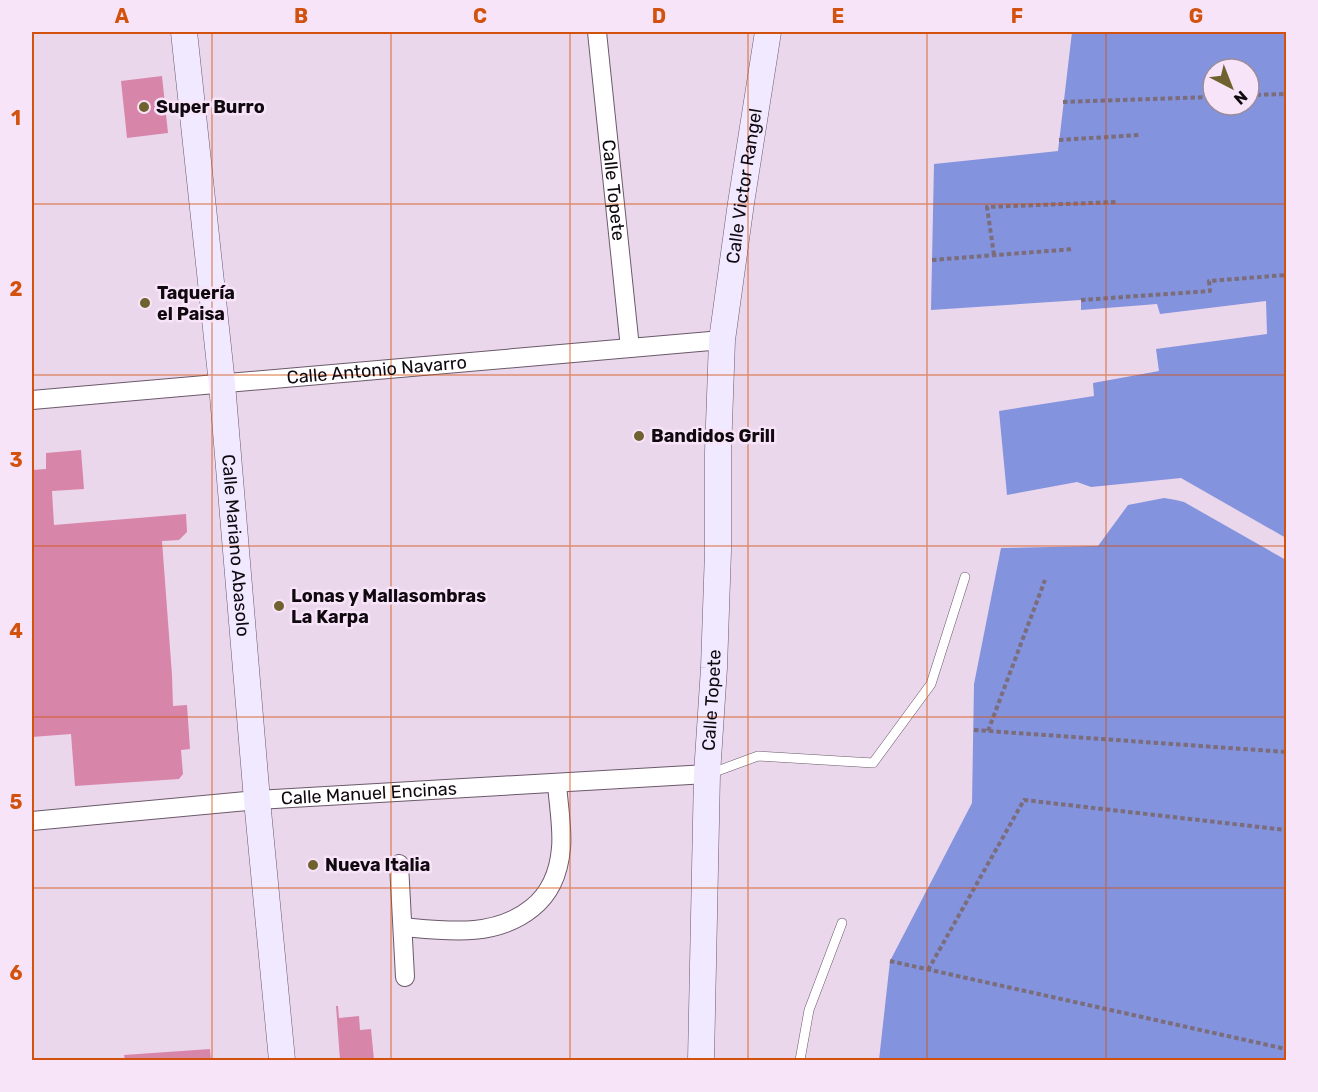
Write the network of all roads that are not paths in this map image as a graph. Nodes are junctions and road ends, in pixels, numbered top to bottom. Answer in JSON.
{"nodes":[{"id":1,"x":184,"y":32,"type":"edge"},
{"id":2,"x":597,"y":32,"type":"edge"},
{"id":3,"x":768,"y":32,"type":"edge"},
{"id":4,"x":722,"y":340,"type":"junction"},
{"id":5,"x":630,"y":348,"type":"junction"},
{"id":6,"x":222,"y":384,"type":"junction"},
{"id":7,"x":32,"y":400,"type":"edge"},
{"id":8,"x":965,"y":577,"type":"dead end"},
{"id":9,"x":707,"y":774,"type":"junction"},
{"id":10,"x":556,"y":783,"type":"junction"},
{"id":11,"x":257,"y":800,"type":"junction"},
{"id":12,"x":32,"y":821,"type":"edge"},
{"id":13,"x":399,"y":864,"type":"dead end"},
{"id":14,"x":842,"y":923,"type":"dead end"},
{"id":15,"x":403,"y":927,"type":"junction"},
{"id":16,"x":405,"y":977,"type":"dead end"},
{"id":17,"x":282,"y":1060,"type":"edge"},
{"id":18,"x":701,"y":1060,"type":"edge"},
{"id":19,"x":800,"y":1060,"type":"edge"}],
"edges":[{"from":1,"to":6,"type":"main road","name":"Calle Mariano Abasolo"},
{"from":2,"to":5,"type":"street","name":"Calle Topete"},
{"from":3,"to":4,"type":"main road","name":"Calle Victor Rangel"},
{"from":4,"to":5,"type":"street","name":"Calle Antonio Navarro"},
{"from":4,"to":9,"type":"main road","name":"Calle Topete"},
{"from":5,"to":6,"type":"street","name":"Calle Antonio Navarro"},
{"from":6,"to":7,"type":"street","name":"Calle Antonio Navarro"},
{"from":6,"to":11,"type":"main road","name":"Calle Mariano Abasolo"},
{"from":8,"to":9,"type":"lane"},
{"from":9,"to":10,"type":"street","name":"Calle Manuel Encinas"},
{"from":9,"to":18,"type":"main road","name":"Calle Topete"},
{"from":10,"to":11,"type":"street","name":"Calle Manuel Encinas"},
{"from":10,"to":15,"type":"street"},
{"from":11,"to":12,"type":"street","name":"Calle Manuel Encinas"},
{"from":11,"to":17,"type":"main road","name":"Calle Mariano Abasolo"},
{"from":13,"to":15,"type":"street"},
{"from":14,"to":19,"type":"lane"},
{"from":15,"to":16,"type":"street"}]}
